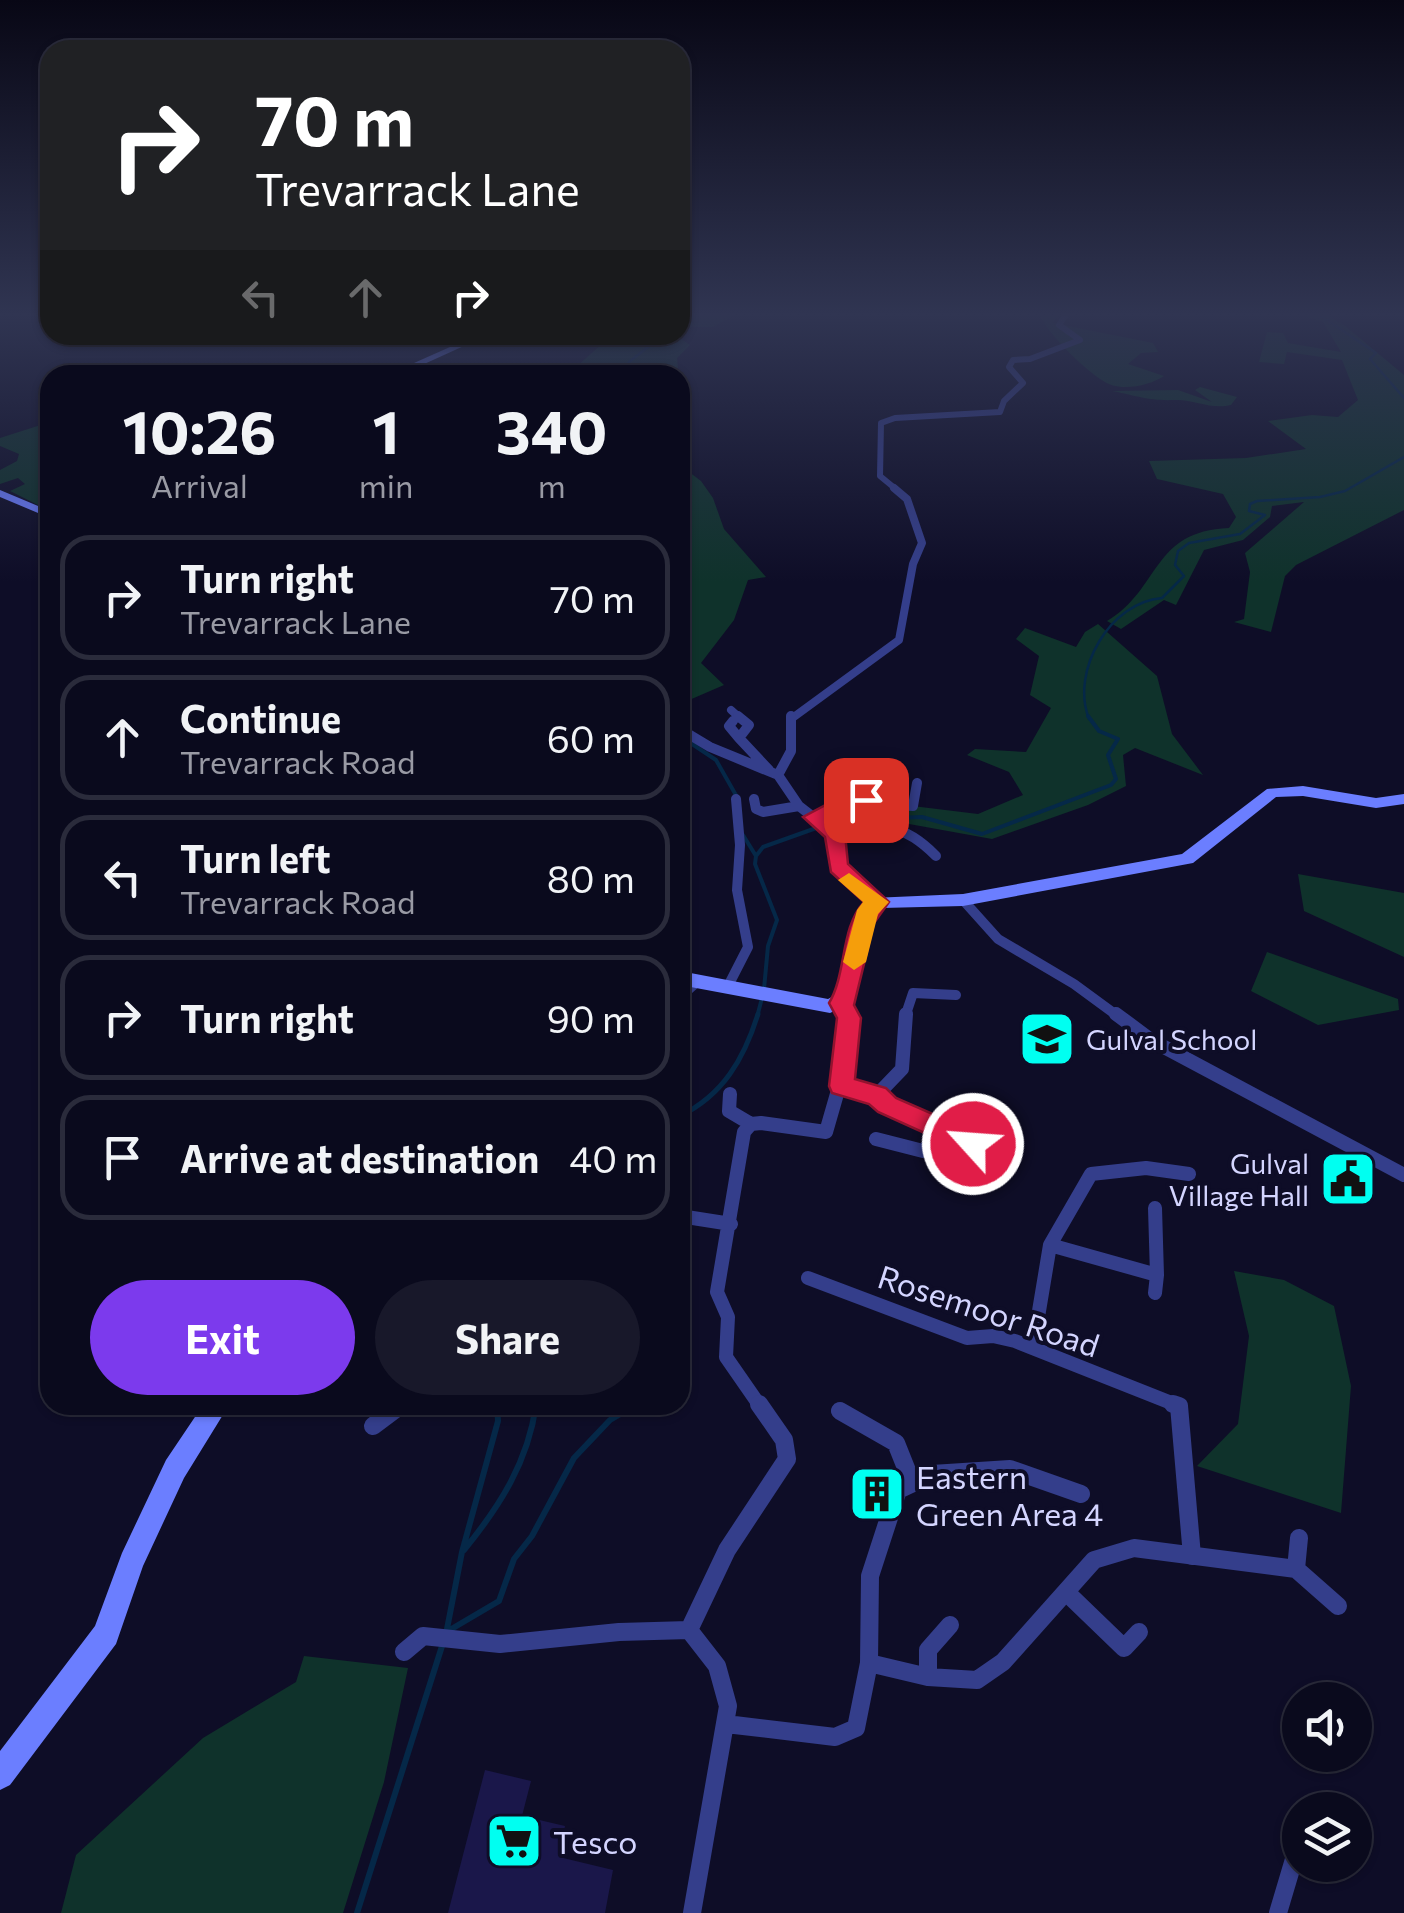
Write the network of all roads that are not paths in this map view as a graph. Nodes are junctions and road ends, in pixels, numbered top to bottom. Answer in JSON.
{"nodes":[{"id":1,"x":1003,"y":403,"type":"edge"},
{"id":2,"x":0,"y":493,"type":"edge"},
{"id":3,"x":40,"y":511,"type":"edge"},
{"id":4,"x":690,"y":734,"type":"edge"},
{"id":5,"x":738,"y":738,"type":"junction"},
{"id":6,"x":774,"y":774,"type":"junction"},
{"id":7,"x":917,"y":783,"type":"dead end"},
{"id":8,"x":754,"y":798,"type":"dead end"},
{"id":9,"x":1404,"y":799,"type":"edge"},
{"id":10,"x":736,"y":800,"type":"dead end"},
{"id":11,"x":798,"y":806,"type":"junction"},
{"id":12,"x":817,"y":820,"type":"junction"},
{"id":13,"x":833,"y":833,"type":"junction"},
{"id":14,"x":936,"y":856,"type":"dead end"},
{"id":15,"x":963,"y":900,"type":"junction"},
{"id":16,"x":878,"y":902,"type":"junction"},
{"id":17,"x":690,"y":980,"type":"edge"},
{"id":18,"x":727,"y":988,"type":"junction"},
{"id":19,"x":956,"y":995,"type":"dead end"},
{"id":20,"x":840,"y":1003,"type":"junction"},
{"id":21,"x":841,"y":1086,"type":"junction"},
{"id":22,"x":730,"y":1094,"type":"dead end"},
{"id":23,"x":878,"y":1096,"type":"junction"},
{"id":24,"x":751,"y":1124,"type":"junction"},
{"id":25,"x":987,"y":1125,"type":"dead end"},
{"id":26,"x":942,"y":1132,"type":"junction"},
{"id":27,"x":876,"y":1138,"type":"dead end"},
{"id":28,"x":1190,"y":1174,"type":"dead end"},
{"id":29,"x":1404,"y":1175,"type":"edge"},
{"id":30,"x":1155,"y":1208,"type":"dead end"},
{"id":31,"x":690,"y":1218,"type":"edge"},
{"id":32,"x":732,"y":1224,"type":"junction"},
{"id":33,"x":1050,"y":1245,"type":"junction"},
{"id":34,"x":1157,"y":1275,"type":"junction"},
{"id":35,"x":808,"y":1278,"type":"dead end"},
{"id":36,"x":1155,"y":1294,"type":"dead end"},
{"id":37,"x":1033,"y":1348,"type":"junction"},
{"id":38,"x":840,"y":1411,"type":"dead end"},
{"id":39,"x":210,"y":1415,"type":"edge"},
{"id":40,"x":388,"y":1415,"type":"edge"},
{"id":41,"x":374,"y":1426,"type":"dead end"},
{"id":42,"x":912,"y":1483,"type":"junction"},
{"id":43,"x":1081,"y":1494,"type":"dead end"},
{"id":44,"x":1299,"y":1538,"type":"dead end"},
{"id":45,"x":1192,"y":1556,"type":"junction"},
{"id":46,"x":1296,"y":1569,"type":"junction"},
{"id":47,"x":1066,"y":1593,"type":"junction"},
{"id":48,"x":1338,"y":1606,"type":"dead end"},
{"id":49,"x":950,"y":1625,"type":"dead end"},
{"id":50,"x":690,"y":1630,"type":"junction"},
{"id":51,"x":1139,"y":1632,"type":"dead end"},
{"id":52,"x":404,"y":1652,"type":"dead end"},
{"id":53,"x":869,"y":1663,"type":"junction"},
{"id":54,"x":928,"y":1677,"type":"junction"},
{"id":55,"x":726,"y":1724,"type":"junction"},
{"id":56,"x":0,"y":1775,"type":"edge"},
{"id":57,"x":1287,"y":1882,"type":"edge"},
{"id":58,"x":692,"y":1913,"type":"edge"},
{"id":59,"x":1278,"y":1913,"type":"edge"}],
"edges":[{"from":1,"to":6,"type":"street"},
{"from":2,"to":3,"type":"main road"},
{"from":4,"to":6,"type":"street"},
{"from":5,"to":5,"type":"street"},
{"from":5,"to":6,"type":"street"},
{"from":6,"to":11,"type":"street"},
{"from":7,"to":12,"type":"street"},
{"from":8,"to":11,"type":"street"},
{"from":9,"to":15,"type":"main road"},
{"from":10,"to":18,"type":"street"},
{"from":11,"to":12,"type":"street"},
{"from":12,"to":13,"type":"street"},
{"from":13,"to":14,"type":"street"},
{"from":13,"to":16,"type":"street"},
{"from":15,"to":16,"type":"main road"},
{"from":15,"to":29,"type":"street"},
{"from":16,"to":20,"type":"main road"},
{"from":17,"to":18,"type":"main road"},
{"from":18,"to":20,"type":"main road"},
{"from":19,"to":23,"type":"street"},
{"from":20,"to":21,"type":"street"},
{"from":21,"to":23,"type":"street"},
{"from":21,"to":24,"type":"street"},
{"from":22,"to":24,"type":"street"},
{"from":23,"to":26,"type":"street"},
{"from":24,"to":32,"type":"street"},
{"from":25,"to":26,"type":"street"},
{"from":26,"to":27,"type":"street"},
{"from":28,"to":33,"type":"street"},
{"from":30,"to":34,"type":"street"},
{"from":31,"to":32,"type":"street"},
{"from":32,"to":50,"type":"street"},
{"from":33,"to":34,"type":"street"},
{"from":33,"to":37,"type":"street"},
{"from":34,"to":36,"type":"street"},
{"from":35,"to":37,"type":"street","name":"Rosemoor Road"},
{"from":37,"to":45,"type":"street","name":"Rosemoor Road"},
{"from":38,"to":42,"type":"street"},
{"from":39,"to":56,"type":"main road"},
{"from":40,"to":41,"type":"street"},
{"from":42,"to":43,"type":"street"},
{"from":42,"to":53,"type":"street"},
{"from":44,"to":46,"type":"street"},
{"from":45,"to":46,"type":"street"},
{"from":45,"to":47,"type":"street"},
{"from":46,"to":48,"type":"street"},
{"from":47,"to":51,"type":"street"},
{"from":47,"to":54,"type":"street"},
{"from":49,"to":54,"type":"street"},
{"from":50,"to":52,"type":"street"},
{"from":50,"to":55,"type":"street"},
{"from":53,"to":54,"type":"street"},
{"from":53,"to":55,"type":"street"},
{"from":55,"to":58,"type":"street"},
{"from":57,"to":59,"type":"street"}]}
